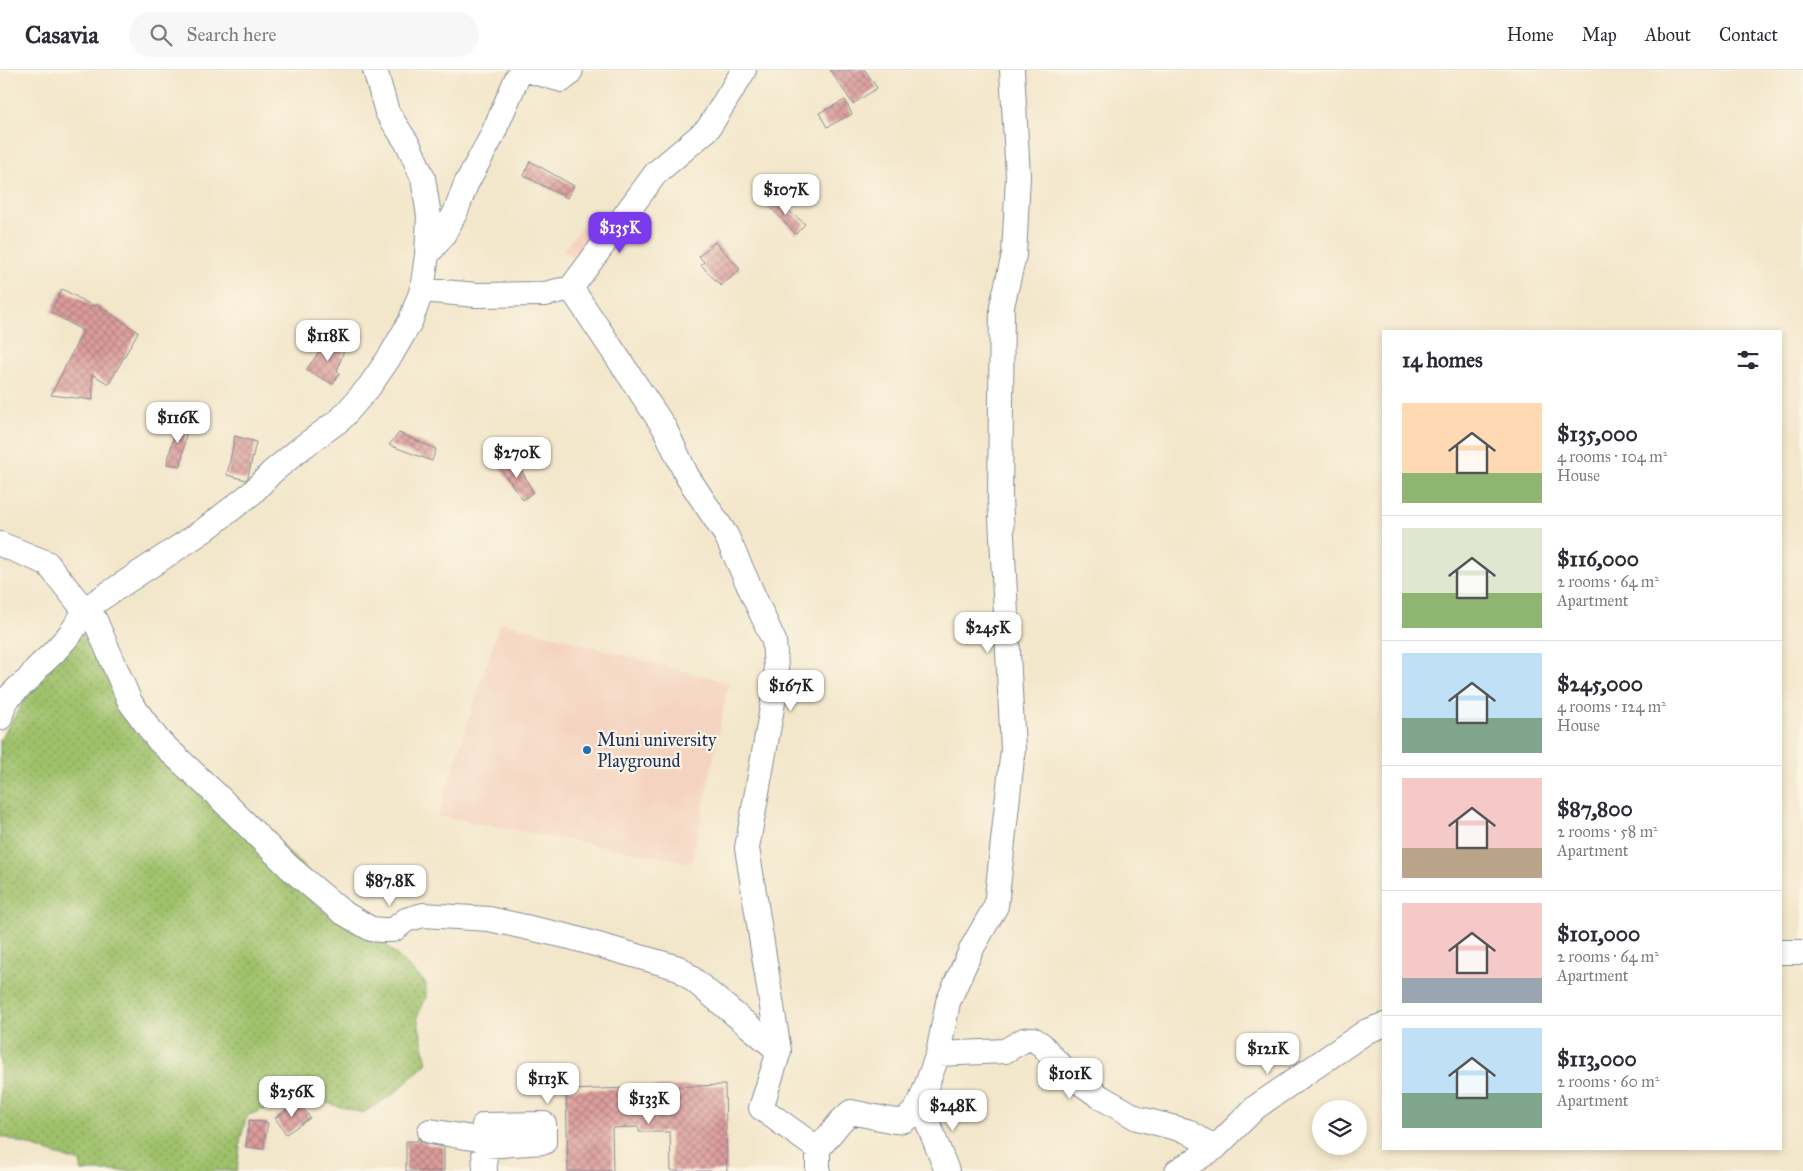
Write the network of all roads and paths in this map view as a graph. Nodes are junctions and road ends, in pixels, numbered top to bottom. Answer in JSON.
{"nodes":[{"id":1,"x":374,"y":70,"type":"edge"},
{"id":2,"x":571,"y":70,"type":"edge"},
{"id":3,"x":744,"y":70,"type":"edge"},
{"id":4,"x":1012,"y":70,"type":"edge"},
{"id":5,"x":428,"y":254,"type":"junction"},
{"id":6,"x":571,"y":288,"type":"junction"},
{"id":7,"x":422,"y":290,"type":"junction"},
{"id":8,"x":0,"y":544,"type":"edge"},
{"id":9,"x":85,"y":610,"type":"junction"},
{"id":10,"x":0,"y":718,"type":"edge"},
{"id":11,"x":1782,"y":952,"type":"edge"},
{"id":12,"x":1803,"y":952,"type":"edge"},
{"id":13,"x":1382,"y":1026,"type":"edge"},
{"id":14,"x":779,"y":1051,"type":"junction"},
{"id":15,"x":938,"y":1054,"type":"junction"},
{"id":16,"x":920,"y":1103,"type":"junction"},
{"id":17,"x":430,"y":1131,"type":"dead end"},
{"id":18,"x":1215,"y":1148,"type":"junction"},
{"id":19,"x":818,"y":1160,"type":"edge"},
{"id":20,"x":485,"y":1171,"type":"edge"},
{"id":21,"x":947,"y":1171,"type":"edge"},
{"id":22,"x":1176,"y":1171,"type":"edge"}],
"edges":[{"from":1,"to":5,"type":"street"},
{"from":2,"to":5,"type":"street"},
{"from":3,"to":6,"type":"street"},
{"from":4,"to":15,"type":"street"},
{"from":5,"to":7,"type":"street"},
{"from":6,"to":7,"type":"street"},
{"from":6,"to":14,"type":"street"},
{"from":7,"to":9,"type":"street"},
{"from":8,"to":9,"type":"street"},
{"from":9,"to":10,"type":"street"},
{"from":9,"to":14,"type":"street"},
{"from":11,"to":12,"type":"street"},
{"from":13,"to":18,"type":"street"},
{"from":14,"to":19,"type":"street"},
{"from":15,"to":16,"type":"street"},
{"from":15,"to":18,"type":"street"},
{"from":16,"to":19,"type":"street"},
{"from":16,"to":21,"type":"street"},
{"from":17,"to":20,"type":"street"},
{"from":18,"to":22,"type":"street"}]}
